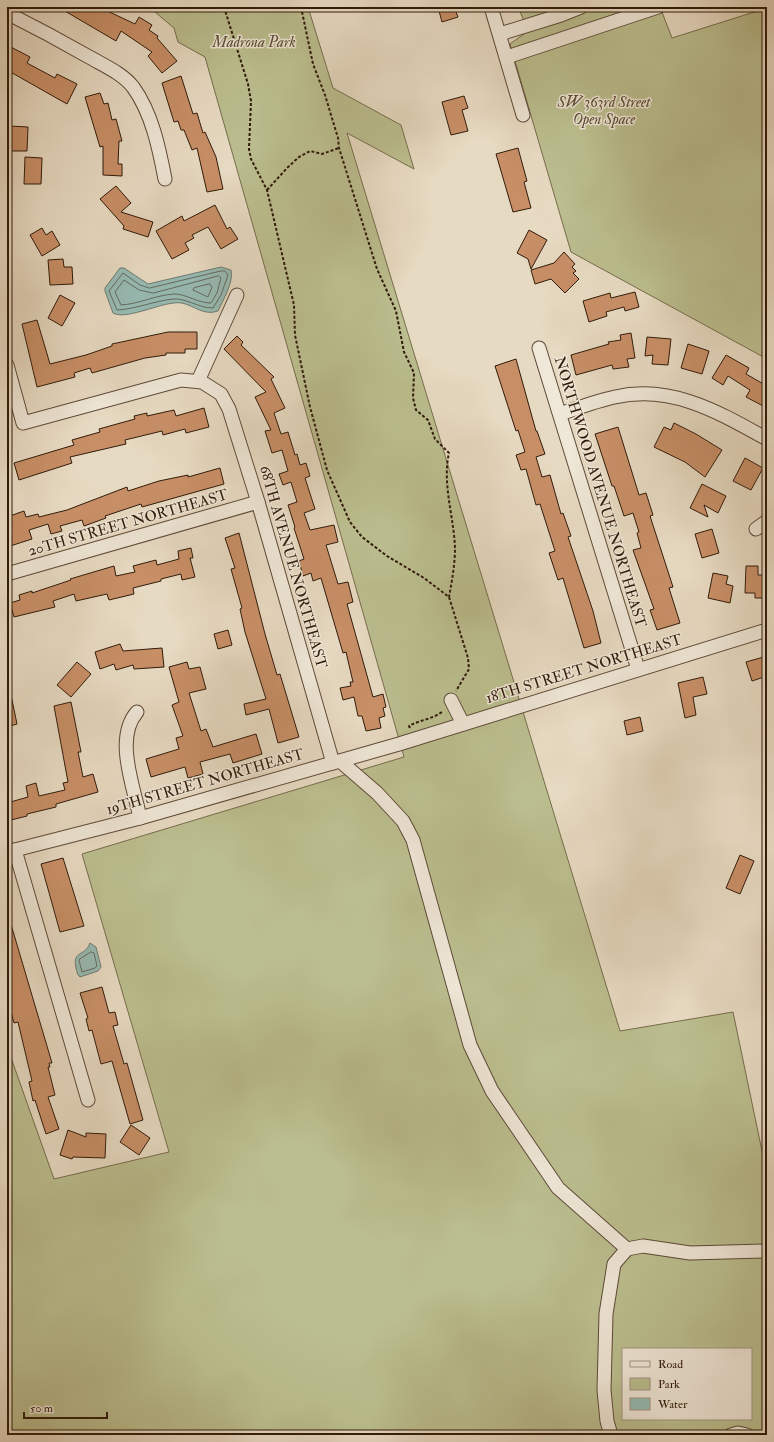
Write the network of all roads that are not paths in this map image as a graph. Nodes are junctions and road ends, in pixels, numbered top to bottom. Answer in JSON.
{"nodes":[{"id":1,"x":491,"y":7,"type":"edge"},
{"id":2,"x":581,"y":7,"type":"edge"},
{"id":3,"x":658,"y":7,"type":"edge"},
{"id":4,"x":7,"y":13,"type":"edge"},
{"id":5,"x":500,"y":34,"type":"junction"},
{"id":6,"x":507,"y":58,"type":"junction"},
{"id":7,"x":524,"y":115,"type":"dead end"},
{"id":8,"x":164,"y":179,"type":"dead end"},
{"id":9,"x":237,"y":295,"type":"dead end"},
{"id":10,"x":539,"y":348,"type":"dead end"},
{"id":11,"x":7,"y":365,"type":"edge"},
{"id":12,"x":198,"y":382,"type":"junction"},
{"id":13,"x":560,"y":414,"type":"junction"},
{"id":14,"x":767,"y":440,"type":"edge"},
{"id":15,"x":258,"y":502,"type":"junction"},
{"id":16,"x":767,"y":521,"type":"edge"},
{"id":17,"x":756,"y":529,"type":"dead end"},
{"id":18,"x":7,"y":574,"type":"edge"},
{"id":19,"x":767,"y":630,"type":"edge"},
{"id":20,"x":638,"y":669,"type":"junction"},
{"id":21,"x":451,"y":700,"type":"road end"},
{"id":22,"x":137,"y":712,"type":"dead end"},
{"id":23,"x":464,"y":724,"type":"junction"},
{"id":24,"x":411,"y":740,"type":"joint"},
{"id":25,"x":336,"y":762,"type":"junction"},
{"id":26,"x":140,"y":818,"type":"junction"},
{"id":27,"x":11,"y":851,"type":"edge"},
{"id":28,"x":88,"y":1100,"type":"dead end"},
{"id":29,"x":627,"y":1249,"type":"junction"},
{"id":30,"x":767,"y":1251,"type":"edge"},
{"id":31,"x":611,"y":1435,"type":"edge"},
{"id":32,"x":731,"y":1435,"type":"edge"},
{"id":33,"x":747,"y":1435,"type":"edge"}],
"edges":[{"from":1,"to":5,"type":"street"},
{"from":2,"to":5,"type":"street"},
{"from":3,"to":6,"type":"street"},
{"from":4,"to":8,"type":"street"},
{"from":5,"to":6,"type":"street"},
{"from":6,"to":7,"type":"street"},
{"from":9,"to":12,"type":"street"},
{"from":10,"to":13,"type":"street","name":"NORTHWOOD AVENUE NORTHEAST"},
{"from":11,"to":12,"type":"street"},
{"from":12,"to":15,"type":"street","name":"68TH AVENUE NORTHEAST"},
{"from":13,"to":14,"type":"street"},
{"from":13,"to":20,"type":"street","name":"NORTHWOOD AVENUE NORTHEAST"},
{"from":15,"to":18,"type":"street","name":"20TH STREET NORTHEAST"},
{"from":15,"to":25,"type":"street","name":"68TH AVENUE NORTHEAST"},
{"from":16,"to":17,"type":"street"},
{"from":19,"to":20,"type":"street","name":"18TH STREET NORTHEAST"},
{"from":20,"to":23,"type":"street","name":"18TH STREET NORTHEAST"},
{"from":21,"to":23,"type":"street"},
{"from":22,"to":26,"type":"street"},
{"from":23,"to":24,"type":"street","name":"18TH STREET NORTHEAST"},
{"from":24,"to":25,"type":"street","name":"19TH STREET NORTHEAST"},
{"from":25,"to":26,"type":"street","name":"19TH STREET NORTHEAST"},
{"from":25,"to":29,"type":"street"},
{"from":26,"to":27,"type":"street","name":"19TH STREET NORTHEAST"},
{"from":27,"to":28,"type":"street"},
{"from":29,"to":30,"type":"street"},
{"from":29,"to":31,"type":"street"},
{"from":32,"to":33,"type":"street"}]}
